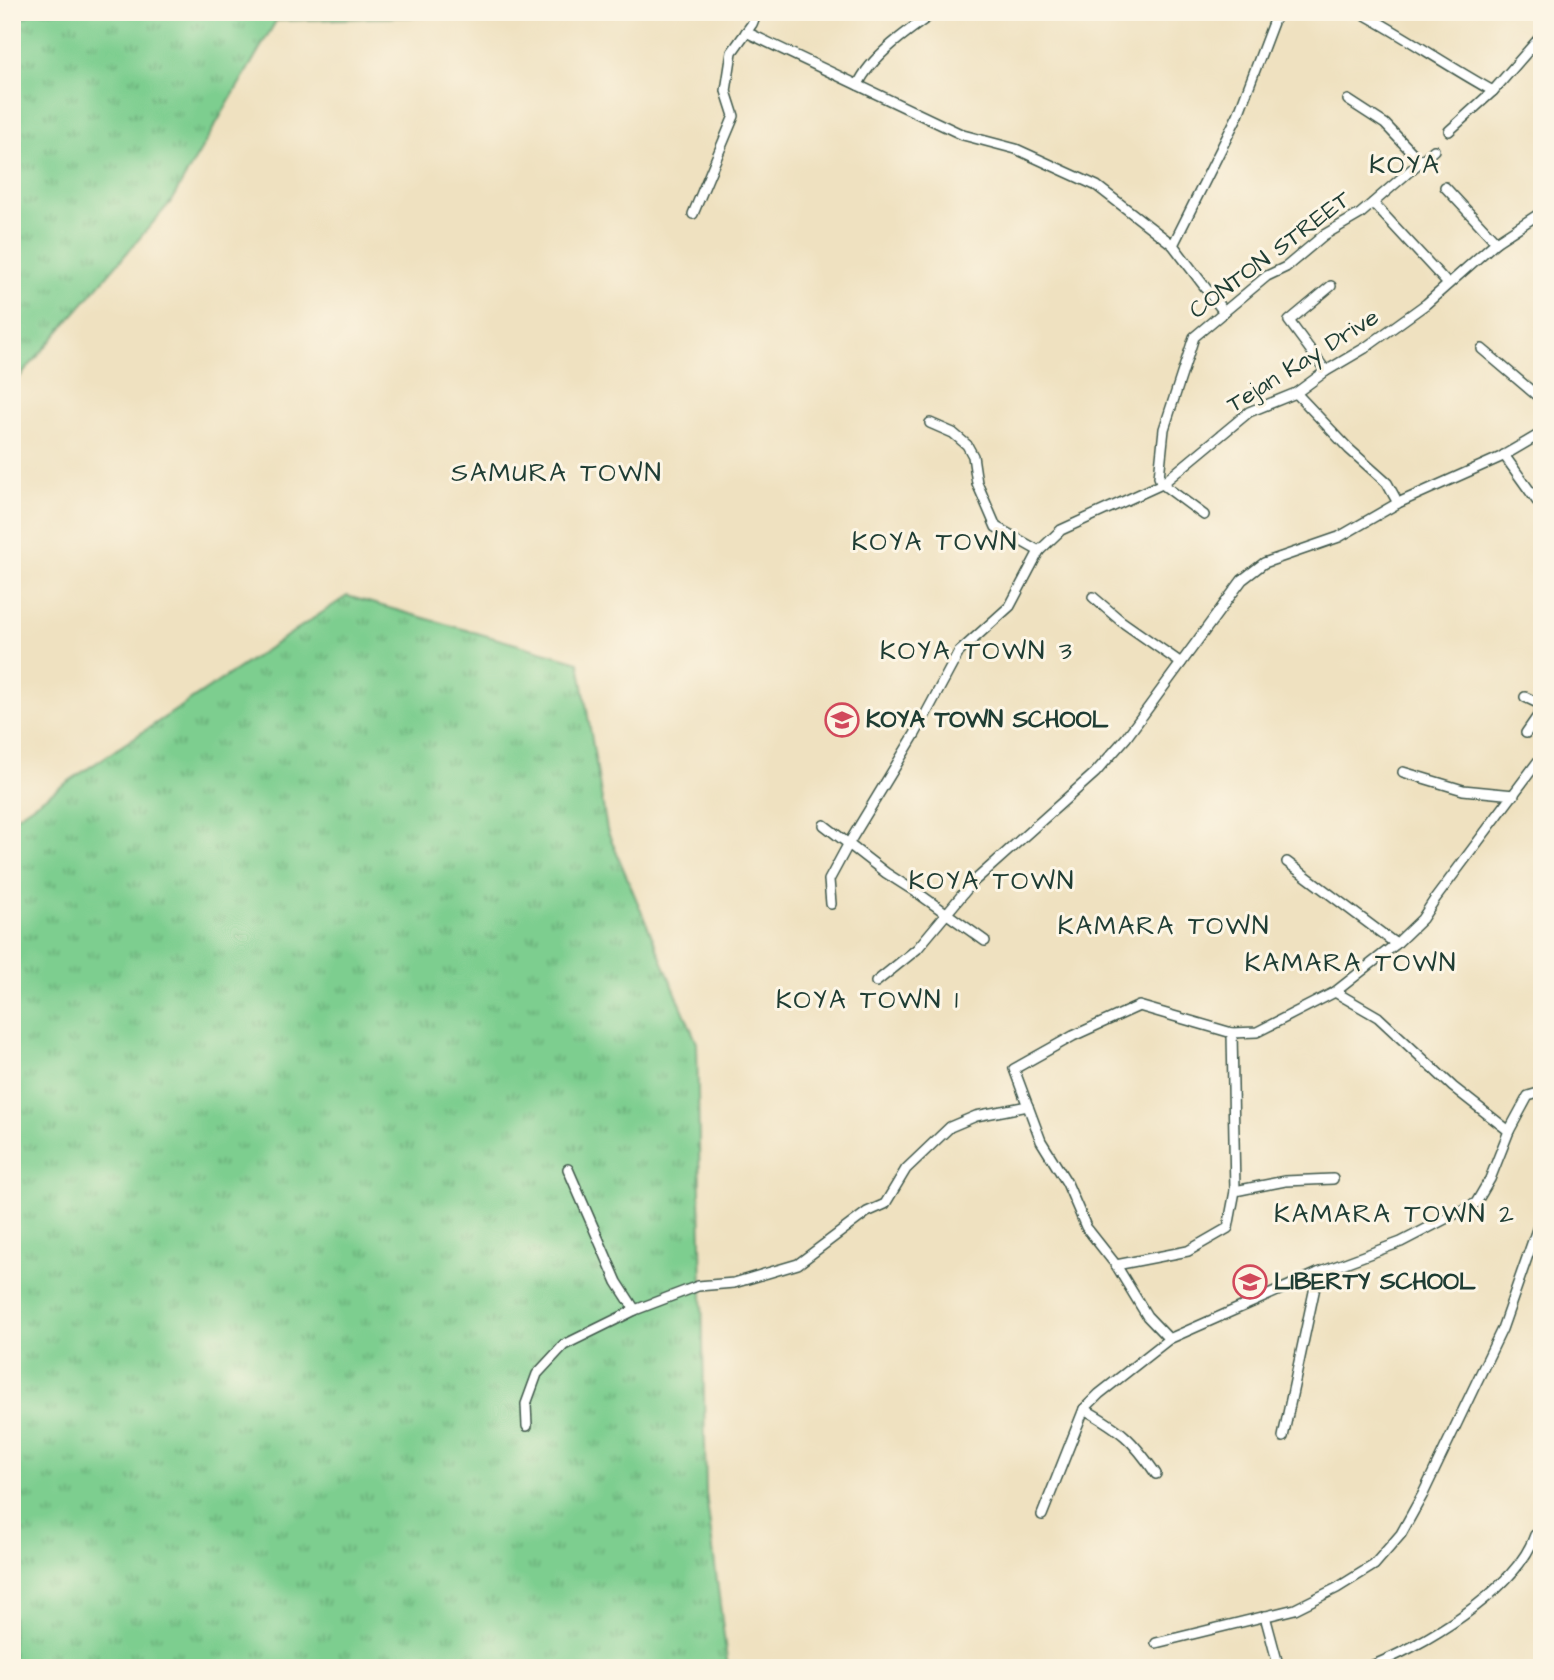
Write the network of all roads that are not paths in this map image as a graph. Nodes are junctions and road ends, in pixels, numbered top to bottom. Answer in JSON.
{"nodes":[{"id":1,"x":757,"y":12,"type":"edge"},
{"id":2,"x":935,"y":12,"type":"edge"},
{"id":3,"x":1277,"y":12,"type":"edge"},
{"id":4,"x":1360,"y":12,"type":"edge"},
{"id":5,"x":746,"y":32,"type":"junction"},
{"id":6,"x":1542,"y":35,"type":"edge"},
{"id":7,"x":858,"y":85,"type":"junction"},
{"id":8,"x":1493,"y":91,"type":"junction"},
{"id":9,"x":1348,"y":100,"type":"dead end"},
{"id":10,"x":1449,"y":131,"type":"dead end"},
{"id":11,"x":1434,"y":150,"type":"dead end"},
{"id":12,"x":1421,"y":162,"type":"junction"},
{"id":13,"x":1445,"y":187,"type":"dead end"},
{"id":14,"x":1373,"y":202,"type":"junction"},
{"id":15,"x":1542,"y":212,"type":"edge"},
{"id":16,"x":694,"y":214,"type":"dead end"},
{"id":17,"x":1496,"y":242,"type":"junction"},
{"id":18,"x":1173,"y":245,"type":"junction"},
{"id":19,"x":1448,"y":284,"type":"junction"},
{"id":20,"x":1331,"y":286,"type":"dead end"},
{"id":21,"x":1224,"y":312,"type":"junction"},
{"id":22,"x":1482,"y":349,"type":"dead end"},
{"id":23,"x":1326,"y":371,"type":"junction"},
{"id":24,"x":1296,"y":393,"type":"junction"},
{"id":25,"x":1542,"y":400,"type":"edge"},
{"id":26,"x":930,"y":423,"type":"dead end"},
{"id":27,"x":1542,"y":433,"type":"edge"},
{"id":28,"x":1504,"y":455,"type":"junction"},
{"id":29,"x":1162,"y":484,"type":"junction"},
{"id":30,"x":1398,"y":503,"type":"junction"},
{"id":31,"x":1542,"y":508,"type":"edge"},
{"id":32,"x":1203,"y":515,"type":"dead end"},
{"id":33,"x":1039,"y":551,"type":"junction"},
{"id":34,"x":1093,"y":597,"type":"dead end"},
{"id":35,"x":1181,"y":663,"type":"junction"},
{"id":36,"x":1525,"y":697,"type":"dead end"},
{"id":37,"x":1542,"y":705,"type":"edge"},
{"id":38,"x":1542,"y":710,"type":"edge"},
{"id":39,"x":1526,"y":733,"type":"dead end"},
{"id":40,"x":1542,"y":756,"type":"edge"},
{"id":41,"x":1403,"y":772,"type":"dead end"},
{"id":42,"x":1514,"y":795,"type":"junction"},
{"id":43,"x":824,"y":825,"type":"dead end"},
{"id":44,"x":849,"y":843,"type":"junction"},
{"id":45,"x":1287,"y":862,"type":"dead end"},
{"id":46,"x":831,"y":904,"type":"dead end"},
{"id":47,"x":945,"y":912,"type":"junction"},
{"id":48,"x":985,"y":941,"type":"dead end"},
{"id":49,"x":1396,"y":944,"type":"junction"},
{"id":50,"x":876,"y":982,"type":"dead end"},
{"id":51,"x":1335,"y":992,"type":"junction"},
{"id":52,"x":1232,"y":1033,"type":"junction"},
{"id":53,"x":1542,"y":1092,"type":"edge"},
{"id":54,"x":1028,"y":1106,"type":"junction"},
{"id":55,"x":1509,"y":1131,"type":"junction"},
{"id":56,"x":568,"y":1169,"type":"dead end"},
{"id":57,"x":1334,"y":1179,"type":"dead end"},
{"id":58,"x":1235,"y":1191,"type":"junction"},
{"id":59,"x":1542,"y":1215,"type":"edge"},
{"id":60,"x":1116,"y":1265,"type":"junction"},
{"id":61,"x":1318,"y":1273,"type":"junction"},
{"id":62,"x":635,"y":1310,"type":"junction"},
{"id":63,"x":1169,"y":1339,"type":"junction"},
{"id":64,"x":1084,"y":1409,"type":"junction"},
{"id":65,"x":527,"y":1426,"type":"dead end"},
{"id":66,"x":1283,"y":1437,"type":"dead end"},
{"id":67,"x":1156,"y":1474,"type":"dead end"},
{"id":68,"x":1042,"y":1515,"type":"dead end"},
{"id":69,"x":1535,"y":1535,"type":"dead end"},
{"id":70,"x":1265,"y":1616,"type":"junction"},
{"id":71,"x":1156,"y":1643,"type":"dead end"},
{"id":72,"x":1370,"y":1667,"type":"edge"},
{"id":73,"x":1279,"y":1668,"type":"edge"}],
"edges":[{"from":1,"to":5,"type":"street"},
{"from":2,"to":7,"type":"street"},
{"from":3,"to":18,"type":"street"},
{"from":4,"to":8,"type":"street"},
{"from":5,"to":7,"type":"street"},
{"from":5,"to":16,"type":"street"},
{"from":6,"to":8,"type":"street"},
{"from":7,"to":18,"type":"street"},
{"from":8,"to":10,"type":"street"},
{"from":9,"to":12,"type":"street"},
{"from":11,"to":12,"type":"street","name":"CONTON STREET"},
{"from":12,"to":14,"type":"street","name":"CONTON STREET"},
{"from":13,"to":17,"type":"street"},
{"from":14,"to":19,"type":"street"},
{"from":14,"to":21,"type":"street","name":"CONTON STREET"},
{"from":15,"to":17,"type":"street","name":"Tejan Kay Drive"},
{"from":17,"to":19,"type":"street","name":"Tejan Kay Drive"},
{"from":18,"to":21,"type":"street"},
{"from":19,"to":23,"type":"street","name":"Tejan Kay Drive"},
{"from":20,"to":23,"type":"street"},
{"from":21,"to":29,"type":"street","name":"CONTON STREET"},
{"from":22,"to":25,"type":"street"},
{"from":23,"to":24,"type":"street","name":"Tejan Kay Drive"},
{"from":24,"to":29,"type":"street","name":"Tejan Kay Drive"},
{"from":24,"to":30,"type":"street"},
{"from":26,"to":33,"type":"street"},
{"from":27,"to":28,"type":"street"},
{"from":28,"to":30,"type":"street"},
{"from":28,"to":31,"type":"street"},
{"from":29,"to":32,"type":"street"},
{"from":29,"to":33,"type":"street","name":"Tejan Kay Drive"},
{"from":30,"to":35,"type":"street"},
{"from":33,"to":44,"type":"street","name":"Tejan Kay Drive"},
{"from":34,"to":35,"type":"street"},
{"from":35,"to":47,"type":"street"},
{"from":36,"to":37,"type":"street"},
{"from":38,"to":39,"type":"street"},
{"from":40,"to":42,"type":"street"},
{"from":41,"to":42,"type":"street"},
{"from":42,"to":49,"type":"street"},
{"from":43,"to":44,"type":"street"},
{"from":44,"to":46,"type":"street","name":"Tejan Kay Drive"},
{"from":44,"to":47,"type":"street"},
{"from":45,"to":49,"type":"street"},
{"from":47,"to":48,"type":"street"},
{"from":47,"to":50,"type":"street"},
{"from":49,"to":51,"type":"street"},
{"from":51,"to":52,"type":"street"},
{"from":51,"to":55,"type":"street"},
{"from":52,"to":54,"type":"street"},
{"from":52,"to":58,"type":"street"},
{"from":53,"to":55,"type":"street"},
{"from":54,"to":60,"type":"street"},
{"from":54,"to":62,"type":"street"},
{"from":55,"to":61,"type":"street"},
{"from":56,"to":62,"type":"street"},
{"from":57,"to":58,"type":"street"},
{"from":58,"to":60,"type":"street"},
{"from":59,"to":70,"type":"street"},
{"from":60,"to":63,"type":"street"},
{"from":61,"to":63,"type":"street"},
{"from":61,"to":66,"type":"street"},
{"from":62,"to":65,"type":"street"},
{"from":63,"to":64,"type":"street"},
{"from":64,"to":67,"type":"street"},
{"from":64,"to":68,"type":"street"},
{"from":69,"to":72,"type":"street"},
{"from":70,"to":71,"type":"street"},
{"from":70,"to":73,"type":"street"}]}
